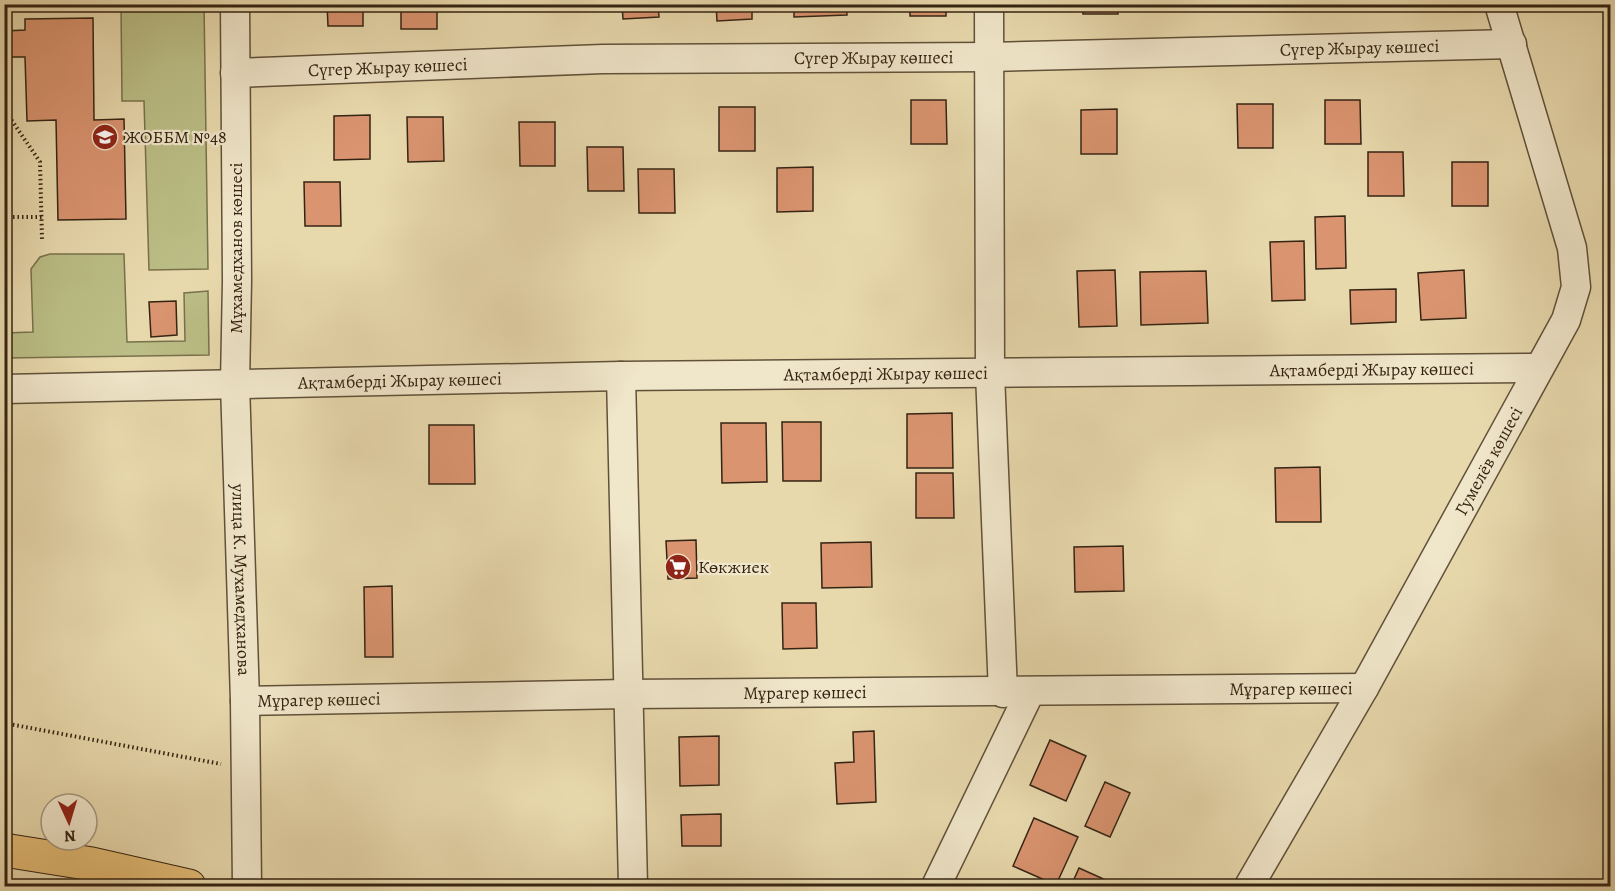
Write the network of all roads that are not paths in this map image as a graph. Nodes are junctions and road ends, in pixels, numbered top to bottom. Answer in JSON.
{"nodes":[{"id":1,"x":235,"y":4,"type":"edge"},
{"id":2,"x":989,"y":4,"type":"edge"},
{"id":3,"x":1499,"y":4,"type":"edge"},
{"id":4,"x":1512,"y":44,"type":"junction"},
{"id":5,"x":990,"y":57,"type":"junction"},
{"id":6,"x":235,"y":73,"type":"junction"},
{"id":7,"x":1538,"y":368,"type":"junction"},
{"id":8,"x":990,"y":373,"type":"junction"},
{"id":9,"x":621,"y":376,"type":"junction"},
{"id":10,"x":235,"y":383,"type":"junction"},
{"id":11,"x":4,"y":389,"type":"edge"},
{"id":12,"x":1364,"y":688,"type":"junction"},
{"id":13,"x":1016,"y":692,"type":"junction"},
{"id":14,"x":627,"y":694,"type":"junction"},
{"id":15,"x":245,"y":702,"type":"junction"},
{"id":16,"x":4,"y":850,"type":"edge"},
{"id":17,"x":189,"y":886,"type":"edge"},
{"id":18,"x":247,"y":886,"type":"edge"},
{"id":19,"x":633,"y":886,"type":"edge"},
{"id":20,"x":936,"y":886,"type":"edge"},
{"id":21,"x":1249,"y":886,"type":"edge"}],
"edges":[{"from":1,"to":6,"type":"street","name":"Мұхамедханов көшесі"},
{"from":2,"to":5,"type":"street"},
{"from":3,"to":4,"type":"street","name":"Гумелёв көшесі"},
{"from":4,"to":5,"type":"street","name":"Сүгер Жырау көшесі"},
{"from":4,"to":7,"type":"street","name":"Гумелёв көшесі"},
{"from":5,"to":6,"type":"street","name":"Сүгер Жырау көшесі"},
{"from":5,"to":8,"type":"street"},
{"from":6,"to":10,"type":"street","name":"Мұхамедханов көшесі"},
{"from":7,"to":8,"type":"street","name":"Ақтамберді Жырау көшесі"},
{"from":7,"to":12,"type":"street","name":"Гумелёв көшесі"},
{"from":8,"to":9,"type":"street","name":"Ақтамберді Жырау көшесі"},
{"from":8,"to":13,"type":"street"},
{"from":9,"to":10,"type":"street","name":"Ақтамберді Жырау көшесі"},
{"from":9,"to":14,"type":"street"},
{"from":10,"to":11,"type":"street","name":"Ақтамберді Жырау көшесі"},
{"from":10,"to":15,"type":"street","name":"улица К. Мухамедханова"},
{"from":12,"to":13,"type":"street","name":"Мұрагер көшесі"},
{"from":12,"to":21,"type":"street","name":"Гумелёв көшесі"},
{"from":13,"to":14,"type":"street","name":"Мұрагер көшесі"},
{"from":13,"to":20,"type":"street"},
{"from":14,"to":15,"type":"street","name":"Мұрагер көшесі"},
{"from":14,"to":19,"type":"street"},
{"from":15,"to":18,"type":"street","name":"улица К. Мухамедханова"},
{"from":16,"to":17,"type":"main road"}]}
